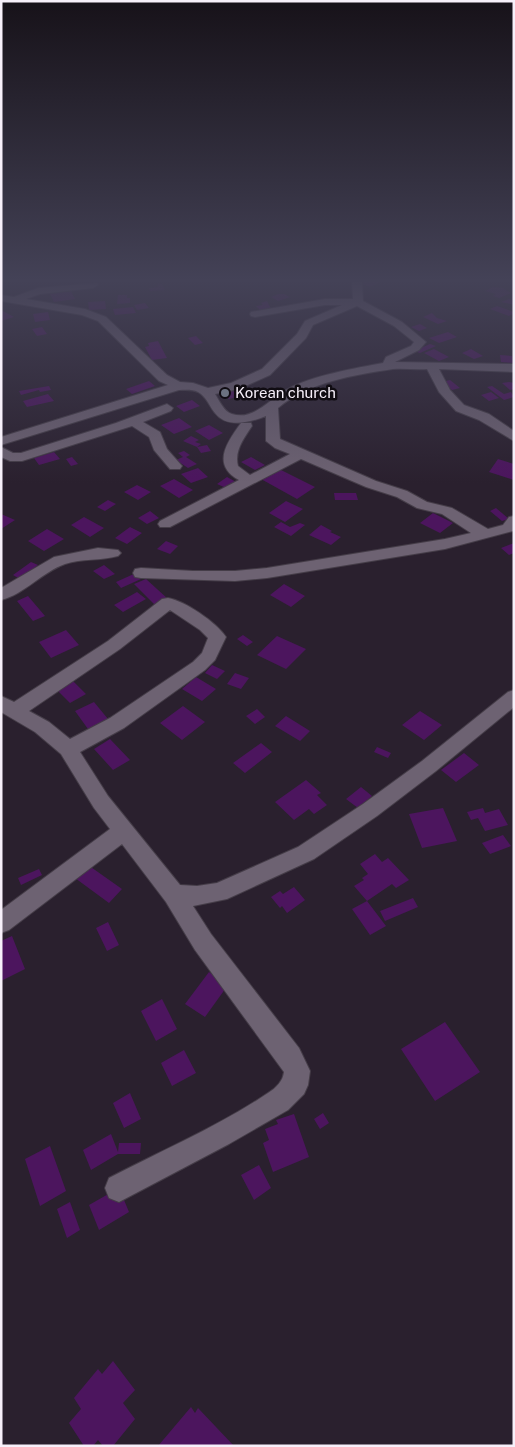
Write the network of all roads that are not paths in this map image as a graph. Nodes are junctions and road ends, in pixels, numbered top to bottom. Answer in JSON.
{"nodes":[{"id":1,"x":132,"y":349,"type":"edge"},
{"id":2,"x":289,"y":349,"type":"edge"},
{"id":3,"x":414,"y":349,"type":"edge"},
{"id":4,"x":456,"y":354,"type":"dead end"},
{"id":5,"x":470,"y":365,"type":"junction"},
{"id":6,"x":388,"y":366,"type":"junction"},
{"id":7,"x":432,"y":366,"type":"junction"},
{"id":8,"x":514,"y":368,"type":"edge"},
{"id":9,"x":178,"y":386,"type":"junction"},
{"id":10,"x":206,"y":392,"type":"junction"},
{"id":11,"x":167,"y":408,"type":"dead end"},
{"id":12,"x":272,"y":408,"type":"junction"},
{"id":13,"x":233,"y":418,"type":"junction"},
{"id":14,"x":134,"y":422,"type":"junction"},
{"id":15,"x":246,"y":426,"type":"junction"},
{"id":16,"x":514,"y":437,"type":"edge"},
{"id":17,"x":1,"y":441,"type":"edge"},
{"id":18,"x":273,"y":441,"type":"junction"},
{"id":19,"x":1,"y":451,"type":"edge"},
{"id":20,"x":300,"y":454,"type":"junction"},
{"id":21,"x":175,"y":466,"type":"dead end"},
{"id":22,"x":250,"y":480,"type":"junction"},
{"id":23,"x":514,"y":520,"type":"edge"},
{"id":24,"x":165,"y":524,"type":"dead end"},
{"id":25,"x":488,"y":534,"type":"junction"},
{"id":26,"x":113,"y":553,"type":"dead end"},
{"id":27,"x":141,"y":573,"type":"dead end"},
{"id":28,"x":1,"y":595,"type":"edge"},
{"id":29,"x":514,"y":697,"type":"edge"},
{"id":30,"x":8,"y":707,"type":"edge"},
{"id":31,"x":68,"y":749,"type":"junction"},
{"id":32,"x":124,"y":830,"type":"junction"},
{"id":33,"x":174,"y":895,"type":"junction"},
{"id":34,"x":1,"y":923,"type":"edge"},
{"id":35,"x":119,"y":1188,"type":"dead end"}],
"edges":[{"from":1,"to":9,"type":"street"},
{"from":2,"to":10,"type":"street"},
{"from":3,"to":6,"type":"street"},
{"from":4,"to":5,"type":"street"},
{"from":5,"to":7,"type":"street"},
{"from":5,"to":8,"type":"street"},
{"from":6,"to":7,"type":"street"},
{"from":6,"to":12,"type":"street"},
{"from":7,"to":16,"type":"street"},
{"from":9,"to":10,"type":"street"},
{"from":9,"to":17,"type":"street"},
{"from":10,"to":13,"type":"street"},
{"from":11,"to":14,"type":"street"},
{"from":12,"to":13,"type":"street"},
{"from":12,"to":18,"type":"street"},
{"from":13,"to":15,"type":"street"},
{"from":14,"to":19,"type":"street"},
{"from":14,"to":21,"type":"street"},
{"from":15,"to":18,"type":"street"},
{"from":15,"to":22,"type":"street"},
{"from":18,"to":20,"type":"street"},
{"from":20,"to":22,"type":"street"},
{"from":20,"to":25,"type":"street"},
{"from":22,"to":24,"type":"street"},
{"from":23,"to":25,"type":"street"},
{"from":25,"to":27,"type":"street"},
{"from":26,"to":28,"type":"street"},
{"from":29,"to":33,"type":"street"},
{"from":30,"to":31,"type":"street"},
{"from":30,"to":31,"type":"street"},
{"from":31,"to":32,"type":"street"},
{"from":32,"to":33,"type":"street"},
{"from":32,"to":34,"type":"street"},
{"from":33,"to":35,"type":"street"}]}
